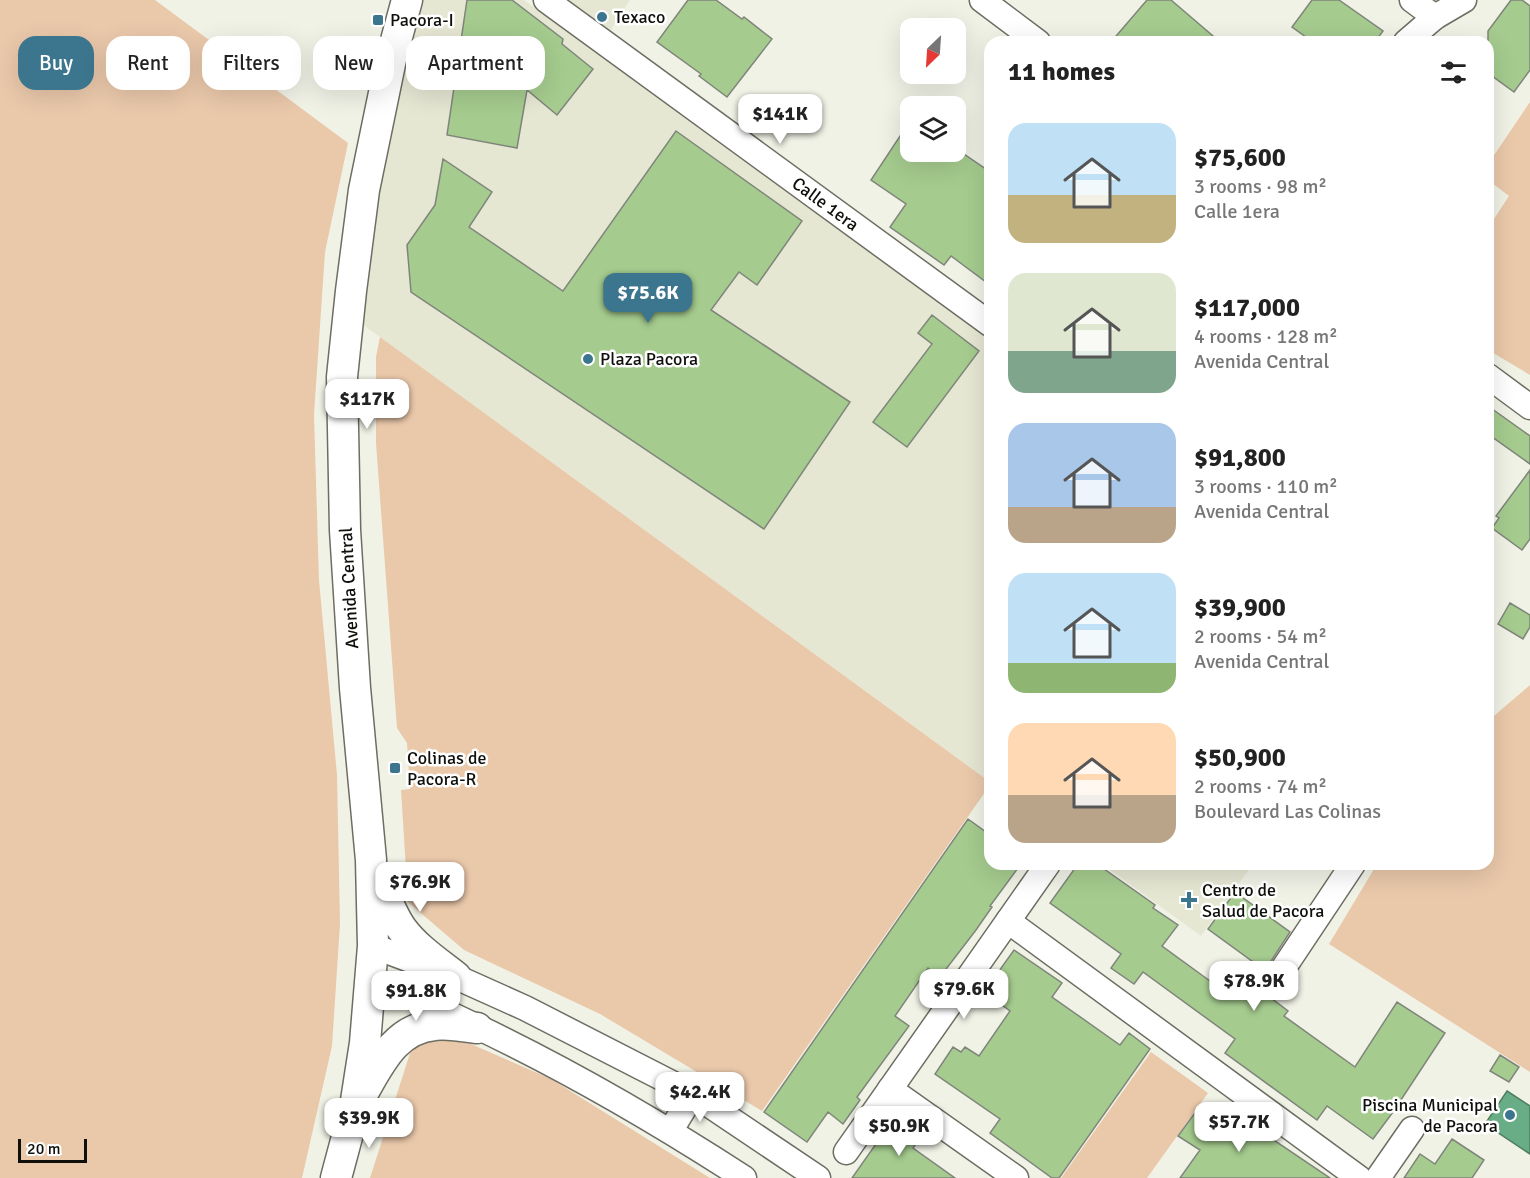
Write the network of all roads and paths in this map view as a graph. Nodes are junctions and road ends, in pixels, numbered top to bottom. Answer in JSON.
{"nodes":[{"id":1,"x":407,"y":0,"type":"edge"},
{"id":2,"x":546,"y":0,"type":"edge"},
{"id":3,"x":982,"y":0,"type":"edge"},
{"id":4,"x":1412,"y":0,"type":"edge"},
{"id":5,"x":1464,"y":0,"type":"edge"},
{"id":6,"x":1435,"y":17,"type":"junction"},
{"id":7,"x":1030,"y":36,"type":"edge"},
{"id":8,"x":1413,"y":36,"type":"edge"},
{"id":9,"x":984,"y":320,"type":"edge"},
{"id":10,"x":1494,"y":380,"type":"edge"},
{"id":11,"x":1530,"y":407,"type":"edge"},
{"id":12,"x":371,"y":860,"type":"junction"},
{"id":13,"x":1044,"y":870,"type":"edge"},
{"id":14,"x":1349,"y":870,"type":"edge"},
{"id":15,"x":1008,"y":921,"type":"junction"},
{"id":16,"x":373,"y":946,"type":"junction"},
{"id":17,"x":1283,"y":969,"type":"dead end"},
{"id":18,"x":456,"y":977,"type":"junction"},
{"id":19,"x":371,"y":980,"type":"junction"},
{"id":20,"x":477,"y":1028,"type":"junction"},
{"id":21,"x":890,"y":1089,"type":"junction"},
{"id":22,"x":693,"y":1094,"type":"junction"},
{"id":23,"x":355,"y":1107,"type":"junction"},
{"id":24,"x":1412,"y":1129,"type":"dead end"},
{"id":25,"x":671,"y":1130,"type":"junction"},
{"id":26,"x":846,"y":1152,"type":"dead end"},
{"id":27,"x":336,"y":1178,"type":"edge"},
{"id":28,"x":744,"y":1178,"type":"edge"},
{"id":29,"x":818,"y":1178,"type":"edge"},
{"id":30,"x":1016,"y":1178,"type":"edge"},
{"id":31,"x":1359,"y":1178,"type":"edge"},
{"id":32,"x":1378,"y":1178,"type":"edge"}],
"edges":[{"from":1,"to":12,"type":"street","name":"Avenida Central"},
{"from":2,"to":9,"type":"street","name":"Calle 1era"},
{"from":3,"to":7,"type":"street"},
{"from":4,"to":6,"type":"street"},
{"from":5,"to":6,"type":"street"},
{"from":6,"to":8,"type":"street"},
{"from":10,"to":11,"type":"street"},
{"from":12,"to":16,"type":"street","name":"Avenida Central"},
{"from":12,"to":18,"type":"street"},
{"from":13,"to":15,"type":"street"},
{"from":14,"to":17,"type":"street"},
{"from":15,"to":21,"type":"street"},
{"from":15,"to":31,"type":"street"},
{"from":16,"to":18,"type":"street"},
{"from":16,"to":19,"type":"street","name":"Avenida Central"},
{"from":18,"to":22,"type":"street"},
{"from":19,"to":20,"type":"street"},
{"from":19,"to":23,"type":"street","name":"Avenida Central"},
{"from":20,"to":23,"type":"street"},
{"from":20,"to":25,"type":"street"},
{"from":21,"to":26,"type":"street"},
{"from":21,"to":30,"type":"street"},
{"from":22,"to":25,"type":"street"},
{"from":22,"to":29,"type":"street"},
{"from":23,"to":27,"type":"street","name":"Avenida Central"},
{"from":24,"to":32,"type":"street"},
{"from":25,"to":28,"type":"street"}]}
